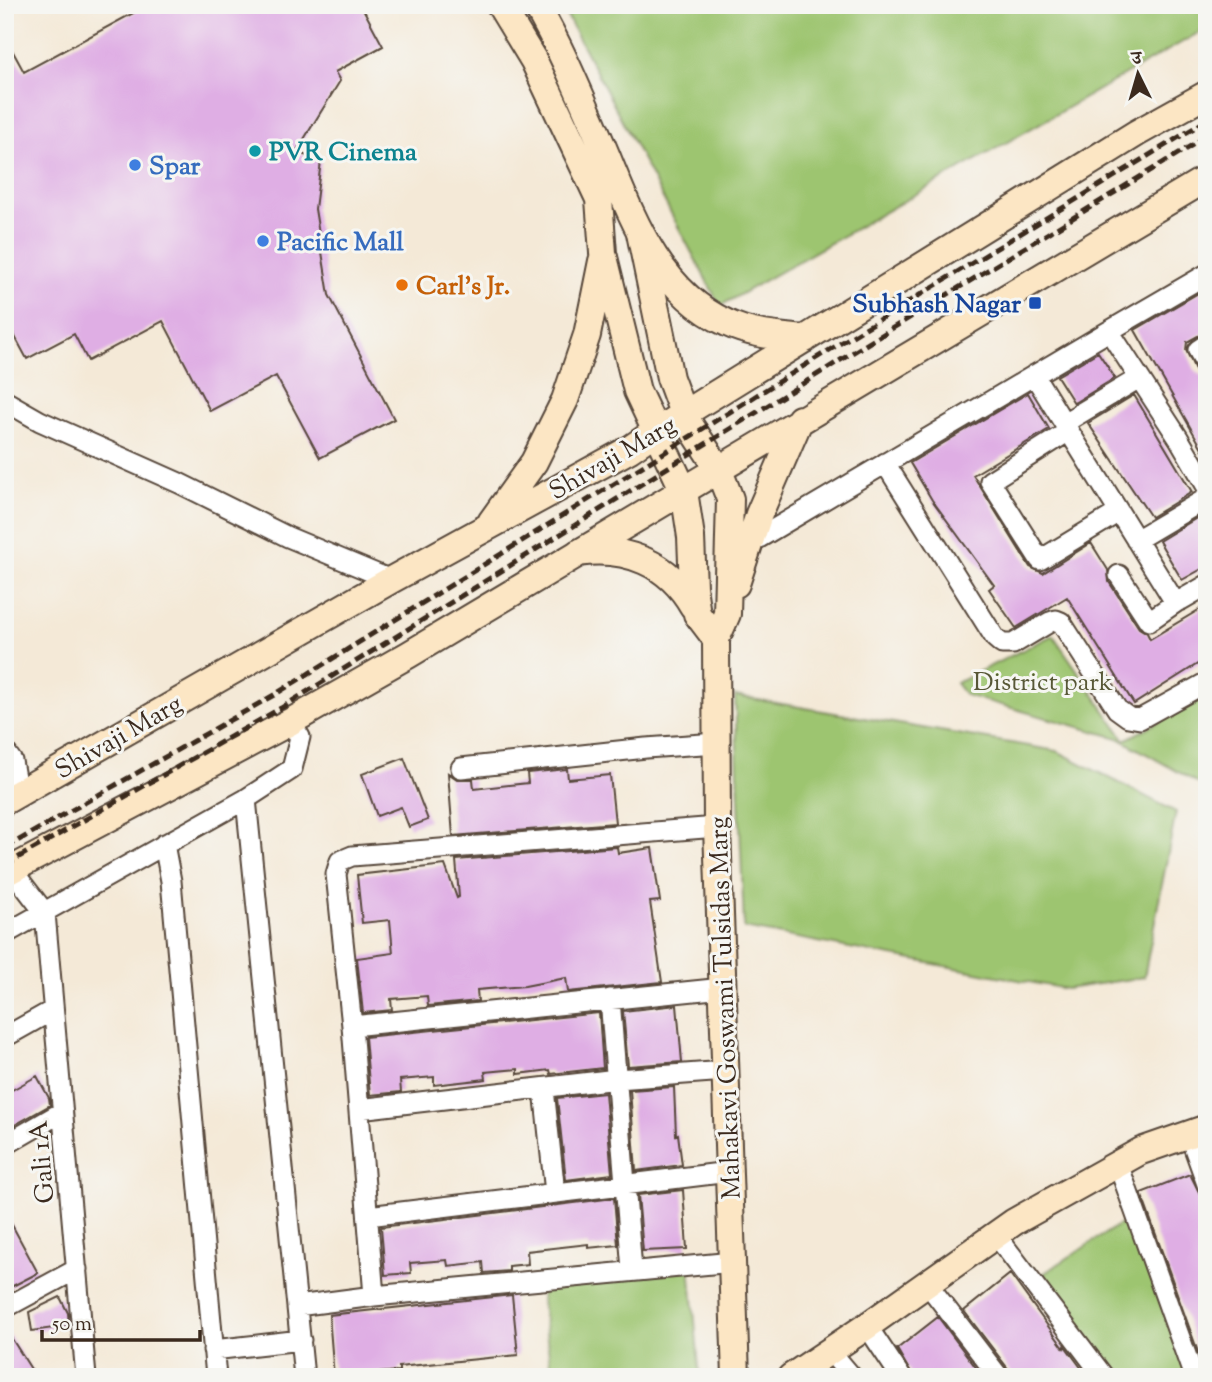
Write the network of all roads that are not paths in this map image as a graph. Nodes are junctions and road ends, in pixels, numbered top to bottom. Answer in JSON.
{"nodes":[{"id":1,"x":500,"y":5,"type":"edge"},
{"id":2,"x":536,"y":5,"type":"edge"},
{"id":3,"x":1207,"y":94,"type":"edge"},
{"id":4,"x":1207,"y":178,"type":"edge"},
{"id":5,"x":640,"y":233,"type":"junction"},
{"id":6,"x":603,"y":253,"type":"junction"},
{"id":7,"x":1207,"y":274,"type":"edge"},
{"id":8,"x":1109,"y":331,"type":"junction"},
{"id":9,"x":805,"y":339,"type":"junction"},
{"id":10,"x":1207,"y":344,"type":"edge"},
{"id":11,"x":1207,"y":366,"type":"edge"},
{"id":12,"x":1034,"y":375,"type":"junction"},
{"id":13,"x":1139,"y":378,"type":"junction"},
{"id":14,"x":5,"y":401,"type":"edge"},
{"id":15,"x":684,"y":416,"type":"junction"},
{"id":16,"x":800,"y":419,"type":"junction"},
{"id":17,"x":1067,"y":427,"type":"junction"},
{"id":18,"x":656,"y":431,"type":"junction"},
{"id":19,"x":885,"y":463,"type":"junction"},
{"id":20,"x":718,"y":468,"type":"junction"},
{"id":21,"x":1207,"y":487,"type":"edge"},
{"id":22,"x":684,"y":491,"type":"junction"},
{"id":23,"x":1207,"y":498,"type":"edge"},
{"id":24,"x":1119,"y":512,"type":"junction"},
{"id":25,"x":488,"y":527,"type":"junction"},
{"id":26,"x":1136,"y":540,"type":"junction"},
{"id":27,"x":749,"y":544,"type":"junction"},
{"id":28,"x":575,"y":554,"type":"junction"},
{"id":29,"x":1119,"y":575,"type":"dead end"},
{"id":30,"x":391,"y":580,"type":"junction"},
{"id":31,"x":1207,"y":585,"type":"edge"},
{"id":32,"x":1178,"y":601,"type":"junction"},
{"id":33,"x":698,"y":614,"type":"junction"},
{"id":34,"x":727,"y":614,"type":"junction"},
{"id":35,"x":716,"y":639,"type":"junction"},
{"id":36,"x":1207,"y":682,"type":"edge"},
{"id":37,"x":290,"y":722,"type":"junction"},
{"id":38,"x":717,"y":743,"type":"junction"},
{"id":39,"x":5,"y":751,"type":"edge"},
{"id":40,"x":461,"y":768,"type":"dead end"},
{"id":41,"x":11,"y":798,"type":"edge"},
{"id":42,"x":246,"y":799,"type":"junction"},
{"id":43,"x":717,"y":827,"type":"junction"},
{"id":44,"x":163,"y":845,"type":"junction"},
{"id":45,"x":8,"y":868,"type":"edge"},
{"id":46,"x":45,"y":913,"type":"junction"},
{"id":47,"x":5,"y":934,"type":"edge"},
{"id":48,"x":723,"y":988,"type":"junction"},
{"id":49,"x":610,"y":999,"type":"junction"},
{"id":50,"x":53,"y":1010,"type":"junction"},
{"id":51,"x":352,"y":1026,"type":"junction"},
{"id":52,"x":5,"y":1037,"type":"edge"},
{"id":53,"x":726,"y":1071,"type":"junction"},
{"id":54,"x":617,"y":1079,"type":"junction"},
{"id":55,"x":544,"y":1089,"type":"junction"},
{"id":56,"x":359,"y":1109,"type":"junction"},
{"id":57,"x":62,"y":1112,"type":"junction"},
{"id":58,"x":1198,"y":1131,"type":"edge"},
{"id":59,"x":8,"y":1138,"type":"edge"},
{"id":60,"x":1118,"y":1164,"type":"junction"},
{"id":61,"x":729,"y":1172,"type":"junction"},
{"id":62,"x":1207,"y":1184,"type":"edge"},
{"id":63,"x":625,"y":1185,"type":"junction"},
{"id":64,"x":555,"y":1193,"type":"junction"},
{"id":65,"x":368,"y":1216,"type":"junction"},
{"id":66,"x":996,"y":1235,"type":"junction"},
{"id":67,"x":733,"y":1262,"type":"junction"},
{"id":68,"x":77,"y":1269,"type":"junction"},
{"id":69,"x":632,"y":1270,"type":"junction"},
{"id":70,"x":926,"y":1283,"type":"junction"},
{"id":71,"x":374,"y":1296,"type":"junction"},
{"id":72,"x":297,"y":1306,"type":"junction"},
{"id":73,"x":5,"y":1308,"type":"edge"},
{"id":74,"x":867,"y":1326,"type":"junction"},
{"id":75,"x":301,"y":1340,"type":"junction"},
{"id":76,"x":213,"y":1350,"type":"junction"},
{"id":77,"x":830,"y":1351,"type":"junction"},
{"id":78,"x":86,"y":1377,"type":"edge"},
{"id":79,"x":216,"y":1377,"type":"edge"},
{"id":80,"x":304,"y":1377,"type":"edge"},
{"id":81,"x":736,"y":1377,"type":"edge"},
{"id":82,"x":791,"y":1377,"type":"edge"},
{"id":83,"x":852,"y":1377,"type":"edge"},
{"id":84,"x":901,"y":1377,"type":"edge"},
{"id":85,"x":999,"y":1377,"type":"edge"},
{"id":86,"x":1104,"y":1377,"type":"edge"},
{"id":87,"x":1194,"y":1377,"type":"edge"}],
"edges":[{"from":1,"to":6,"type":"main road"},
{"from":2,"to":5,"type":"main road"},
{"from":3,"to":9,"type":"main road","name":"Shivaji Marg"},
{"from":4,"to":16,"type":"main road"},
{"from":5,"to":9,"type":"main road"},
{"from":5,"to":15,"type":"main road","name":"Mahakavi Goswami Tulsidas Marg"},
{"from":6,"to":18,"type":"main road"},
{"from":6,"to":25,"type":"main road"},
{"from":7,"to":8,"type":"street"},
{"from":8,"to":12,"type":"street"},
{"from":8,"to":13,"type":"street"},
{"from":9,"to":15,"type":"main road","name":"Shivaji Marg"},
{"from":10,"to":11,"type":"street"},
{"from":12,"to":17,"type":"street"},
{"from":12,"to":19,"type":"street"},
{"from":13,"to":17,"type":"street"},
{"from":13,"to":21,"type":"street"},
{"from":14,"to":30,"type":"street"},
{"from":15,"to":18,"type":"main road","name":"Shivaji Marg"},
{"from":15,"to":20,"type":"main road","name":"Mahakavi Goswami Tulsidas Marg"},
{"from":16,"to":20,"type":"main road"},
{"from":16,"to":27,"type":"main road"},
{"from":17,"to":24,"type":"street"},
{"from":17,"to":24,"type":"street"},
{"from":18,"to":22,"type":"main road"},
{"from":18,"to":25,"type":"main road","name":"Shivaji Marg"},
{"from":19,"to":27,"type":"street"},
{"from":19,"to":36,"type":"street"},
{"from":20,"to":22,"type":"main road"},
{"from":20,"to":34,"type":"main road","name":"Mahakavi Goswami Tulsidas Marg"},
{"from":22,"to":28,"type":"main road"},
{"from":22,"to":33,"type":"main road"},
{"from":23,"to":26,"type":"street"},
{"from":24,"to":26,"type":"street"},
{"from":25,"to":30,"type":"main road","name":"Shivaji Marg"},
{"from":26,"to":32,"type":"street"},
{"from":27,"to":34,"type":"main road"},
{"from":28,"to":33,"type":"main road"},
{"from":28,"to":37,"type":"main road"},
{"from":29,"to":32,"type":"street"},
{"from":30,"to":41,"type":"main road","name":"Shivaji Marg"},
{"from":31,"to":32,"type":"street"},
{"from":33,"to":35,"type":"main road"},
{"from":34,"to":35,"type":"main road","name":"Mahakavi Goswami Tulsidas Marg"},
{"from":35,"to":38,"type":"main road","name":"Mahakavi Goswami Tulsidas Marg"},
{"from":37,"to":42,"type":"street"},
{"from":37,"to":45,"type":"main road"},
{"from":38,"to":40,"type":"street"},
{"from":38,"to":43,"type":"main road","name":"Mahakavi Goswami Tulsidas Marg"},
{"from":39,"to":41,"type":"street"},
{"from":42,"to":44,"type":"street"},
{"from":42,"to":72,"type":"street"},
{"from":43,"to":48,"type":"main road","name":"Mahakavi Goswami Tulsidas Marg"},
{"from":43,"to":51,"type":"street"},
{"from":44,"to":46,"type":"street"},
{"from":44,"to":76,"type":"street"},
{"from":45,"to":46,"type":"street"},
{"from":46,"to":47,"type":"street"},
{"from":46,"to":50,"type":"street","name":"Gali 1A"},
{"from":48,"to":49,"type":"street"},
{"from":48,"to":53,"type":"main road","name":"Mahakavi Goswami Tulsidas Marg"},
{"from":49,"to":51,"type":"street"},
{"from":49,"to":54,"type":"street"},
{"from":50,"to":52,"type":"street"},
{"from":50,"to":57,"type":"street","name":"Gali 1A"},
{"from":51,"to":56,"type":"street"},
{"from":53,"to":54,"type":"street"},
{"from":53,"to":61,"type":"main road","name":"Mahakavi Goswami Tulsidas Marg"},
{"from":54,"to":55,"type":"street"},
{"from":54,"to":63,"type":"street"},
{"from":55,"to":56,"type":"street"},
{"from":55,"to":64,"type":"street"},
{"from":56,"to":65,"type":"street"},
{"from":57,"to":59,"type":"street"},
{"from":57,"to":68,"type":"street","name":"Gali 1A"},
{"from":58,"to":60,"type":"main road"},
{"from":58,"to":62,"type":"street"},
{"from":60,"to":66,"type":"main road"},
{"from":60,"to":87,"type":"street"},
{"from":61,"to":63,"type":"street"},
{"from":61,"to":67,"type":"main road","name":"Mahakavi Goswami Tulsidas Marg"},
{"from":63,"to":64,"type":"street"},
{"from":63,"to":69,"type":"street"},
{"from":64,"to":65,"type":"street"},
{"from":65,"to":71,"type":"street"},
{"from":66,"to":70,"type":"main road"},
{"from":66,"to":86,"type":"street"},
{"from":67,"to":69,"type":"street"},
{"from":67,"to":81,"type":"main road","name":"Mahakavi Goswami Tulsidas Marg"},
{"from":68,"to":73,"type":"street"},
{"from":68,"to":78,"type":"street","name":"Gali 1A"},
{"from":69,"to":71,"type":"street"},
{"from":70,"to":74,"type":"main road"},
{"from":70,"to":85,"type":"street"},
{"from":71,"to":72,"type":"street"},
{"from":72,"to":75,"type":"street"},
{"from":74,"to":77,"type":"main road"},
{"from":74,"to":84,"type":"street"},
{"from":75,"to":76,"type":"street"},
{"from":75,"to":80,"type":"street"},
{"from":76,"to":79,"type":"street"},
{"from":77,"to":82,"type":"main road"},
{"from":77,"to":83,"type":"street"}]}
